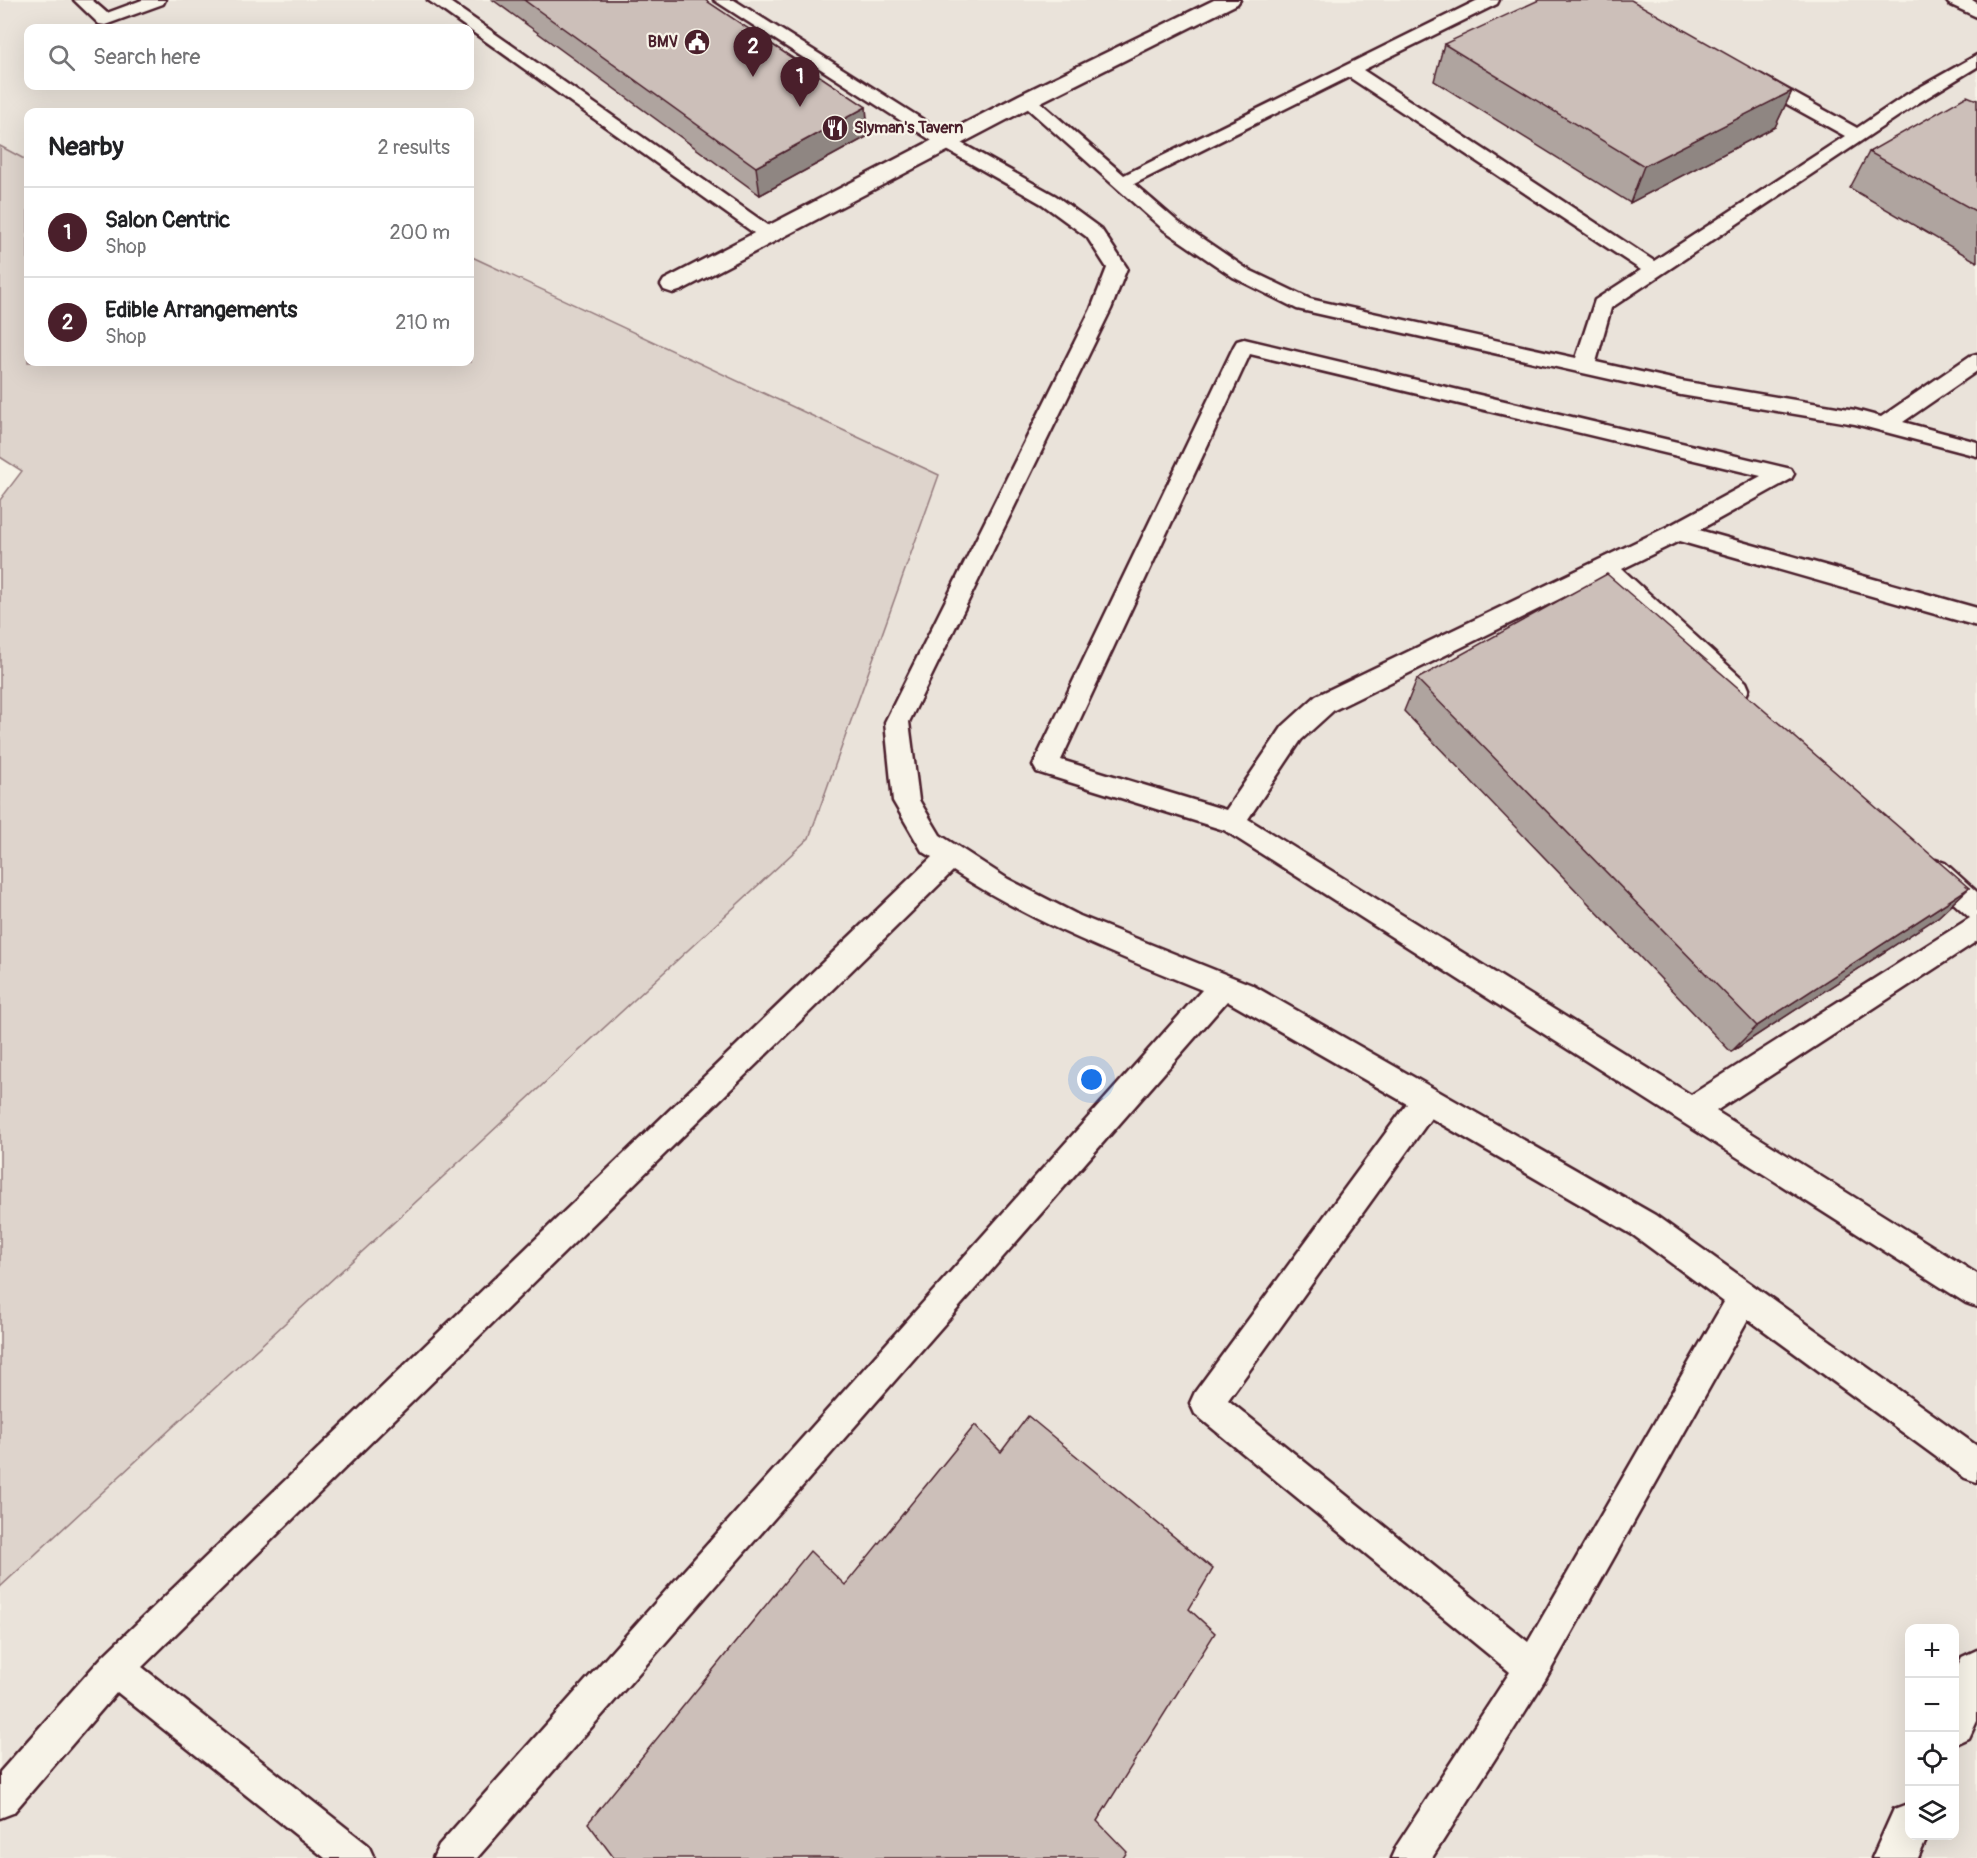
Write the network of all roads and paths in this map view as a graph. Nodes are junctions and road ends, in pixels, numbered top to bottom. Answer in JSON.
{"nodes":[{"id":1,"x":82,"y":0,"type":"edge"},
{"id":2,"x":157,"y":0,"type":"edge"},
{"id":3,"x":436,"y":0,"type":"edge"},
{"id":4,"x":722,"y":0,"type":"edge"},
{"id":5,"x":1230,"y":0,"type":"edge"},
{"id":6,"x":1491,"y":0,"type":"edge"},
{"id":7,"x":1956,"y":0,"type":"edge"},
{"id":8,"x":1977,"y":11,"type":"edge"},
{"id":9,"x":470,"y":24,"type":"edge"},
{"id":10,"x":474,"y":27,"type":"edge"},
{"id":11,"x":1977,"y":60,"type":"edge"},
{"id":12,"x":1350,"y":70,"type":"junction"},
{"id":13,"x":1744,"y":73,"type":"edge"},
{"id":14,"x":1027,"y":100,"type":"junction"},
{"id":15,"x":1857,"y":135,"type":"junction"},
{"id":16,"x":946,"y":142,"type":"junction"},
{"id":17,"x":1122,"y":183,"type":"junction"},
{"id":18,"x":768,"y":234,"type":"junction"},
{"id":19,"x":1654,"y":270,"type":"junction"},
{"id":20,"x":673,"y":285,"type":"dead end"},
{"id":21,"x":1977,"y":361,"type":"edge"},
{"id":22,"x":1584,"y":367,"type":"junction"},
{"id":23,"x":1884,"y":425,"type":"junction"},
{"id":24,"x":1977,"y":449,"type":"edge"},
{"id":25,"x":1677,"y":532,"type":"junction"},
{"id":26,"x":1605,"y":567,"type":"junction"},
{"id":27,"x":1977,"y":617,"type":"edge"},
{"id":28,"x":1756,"y":706,"type":"edge"},
{"id":29,"x":1232,"y":822,"type":"junction"},
{"id":30,"x":1916,"y":854,"type":"edge"},
{"id":31,"x":951,"y":856,"type":"junction"},
{"id":32,"x":1977,"y":909,"type":"edge"},
{"id":33,"x":1977,"y":927,"type":"edge"},
{"id":34,"x":1223,"y":986,"type":"junction"},
{"id":35,"x":1427,"y":1100,"type":"junction"},
{"id":36,"x":1691,"y":1112,"type":"junction"},
{"id":37,"x":1977,"y":1292,"type":"edge"},
{"id":38,"x":1744,"y":1297,"type":"junction"},
{"id":39,"x":1977,"y":1466,"type":"edge"},
{"id":40,"x":115,"y":1668,"type":"junction"},
{"id":41,"x":1533,"y":1668,"type":"junction"},
{"id":42,"x":1977,"y":1672,"type":"edge"},
{"id":43,"x":1959,"y":1712,"type":"edge"},
{"id":44,"x":0,"y":1800,"type":"edge"},
{"id":45,"x":1905,"y":1836,"type":"edge"},
{"id":46,"x":355,"y":1858,"type":"edge"},
{"id":47,"x":452,"y":1858,"type":"edge"},
{"id":48,"x":1410,"y":1858,"type":"edge"},
{"id":49,"x":1895,"y":1858,"type":"edge"}],
"edges":[{"from":1,"to":2,"type":"lane"},
{"from":3,"to":9,"type":"lane"},
{"from":4,"to":16,"type":"lane"},
{"from":5,"to":14,"type":"street"},
{"from":6,"to":12,"type":"lane"},
{"from":7,"to":8,"type":"street"},
{"from":10,"to":18,"type":"lane"},
{"from":11,"to":15,"type":"lane"},
{"from":12,"to":17,"type":"lane"},
{"from":12,"to":19,"type":"lane"},
{"from":13,"to":15,"type":"lane"},
{"from":14,"to":16,"type":"street"},
{"from":14,"to":17,"type":"lane"},
{"from":15,"to":19,"type":"lane"},
{"from":16,"to":18,"type":"street"},
{"from":16,"to":31,"type":"lane"},
{"from":17,"to":22,"type":"lane"},
{"from":18,"to":20,"type":"street"},
{"from":19,"to":22,"type":"lane"},
{"from":21,"to":23,"type":"lane"},
{"from":22,"to":23,"type":"lane"},
{"from":23,"to":24,"type":"lane"},
{"from":25,"to":26,"type":"lane"},
{"from":25,"to":27,"type":"lane"},
{"from":25,"to":29,"type":"lane"},
{"from":26,"to":28,"type":"lane"},
{"from":26,"to":29,"type":"lane"},
{"from":29,"to":36,"type":"lane"},
{"from":30,"to":32,"type":"lane"},
{"from":31,"to":34,"type":"lane"},
{"from":31,"to":40,"type":"lane"},
{"from":33,"to":36,"type":"lane"},
{"from":34,"to":35,"type":"lane"},
{"from":34,"to":47,"type":"lane"},
{"from":35,"to":38,"type":"lane"},
{"from":35,"to":41,"type":"lane"},
{"from":36,"to":37,"type":"lane"},
{"from":38,"to":39,"type":"lane"},
{"from":38,"to":41,"type":"lane"},
{"from":40,"to":44,"type":"lane"},
{"from":40,"to":46,"type":"lane"},
{"from":41,"to":48,"type":"lane"},
{"from":42,"to":43,"type":"street"},
{"from":45,"to":49,"type":"street"}]}
